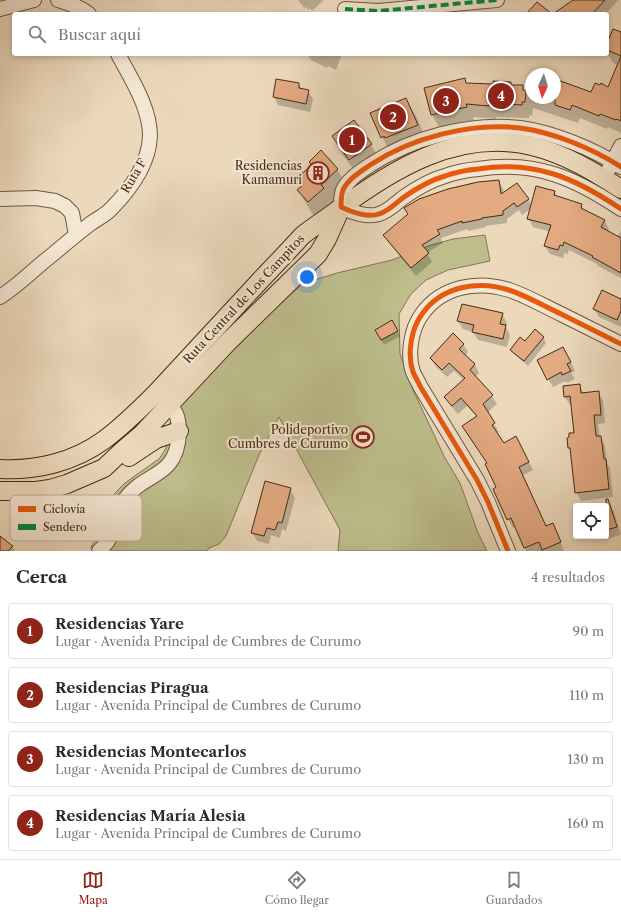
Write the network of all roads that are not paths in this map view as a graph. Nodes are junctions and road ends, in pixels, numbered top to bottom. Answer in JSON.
{"nodes":[{"id":1,"x":34,"y":0,"type":"edge"},
{"id":2,"x":58,"y":0,"type":"edge"},
{"id":3,"x":497,"y":0,"type":"edge"},
{"id":4,"x":0,"y":9,"type":"edge"},
{"id":5,"x":345,"y":9,"type":"dead end"},
{"id":6,"x":86,"y":12,"type":"edge"},
{"id":7,"x":119,"y":56,"type":"edge"},
{"id":8,"x":621,"y":146,"type":"edge"},
{"id":9,"x":617,"y":164,"type":"edge"},
{"id":10,"x":604,"y":178,"type":"junction"},
{"id":11,"x":621,"y":189,"type":"edge"},
{"id":12,"x":0,"y":199,"type":"edge"},
{"id":13,"x":341,"y":208,"type":"junction"},
{"id":14,"x":621,"y":209,"type":"edge"},
{"id":15,"x":76,"y":235,"type":"junction"},
{"id":16,"x":0,"y":297,"type":"edge"},
{"id":17,"x":621,"y":344,"type":"edge"},
{"id":18,"x":163,"y":398,"type":"junction"},
{"id":19,"x":179,"y":431,"type":"junction"},
{"id":20,"x":104,"y":468,"type":"junction"},
{"id":21,"x":0,"y":469,"type":"edge"},
{"id":22,"x":0,"y":491,"type":"edge"},
{"id":23,"x":128,"y":495,"type":"edge"},
{"id":24,"x":107,"y":541,"type":"edge"},
{"id":25,"x":99,"y":551,"type":"edge"},
{"id":26,"x":508,"y":551,"type":"edge"}],
"edges":[{"from":1,"to":4,"type":"street"},
{"from":2,"to":6,"type":"street"},
{"from":3,"to":5,"type":"street"},
{"from":7,"to":15,"type":"street","name":"Ruta F"},
{"from":8,"to":9,"type":"street"},
{"from":9,"to":10,"type":"street"},
{"from":9,"to":13,"type":"street"},
{"from":10,"to":11,"type":"main road"},
{"from":10,"to":13,"type":"main road"},
{"from":12,"to":15,"type":"street"},
{"from":13,"to":14,"type":"street"},
{"from":13,"to":18,"type":"main road","name":"Ruta Central de Los Campitos"},
{"from":13,"to":18,"type":"main road","name":"Ruta Central de Los Campitos"},
{"from":15,"to":16,"type":"street","name":"Ruta F"},
{"from":17,"to":26,"type":"street"},
{"from":18,"to":19,"type":"street"},
{"from":18,"to":20,"type":"main road","name":"Ruta Central de Los Campitos"},
{"from":18,"to":21,"type":"main road","name":"Ruta Central de Los Campitos"},
{"from":19,"to":20,"type":"main road"},
{"from":19,"to":23,"type":"street"},
{"from":20,"to":22,"type":"main road","name":"Ruta Central de Los Campitos"},
{"from":24,"to":25,"type":"street"}]}
